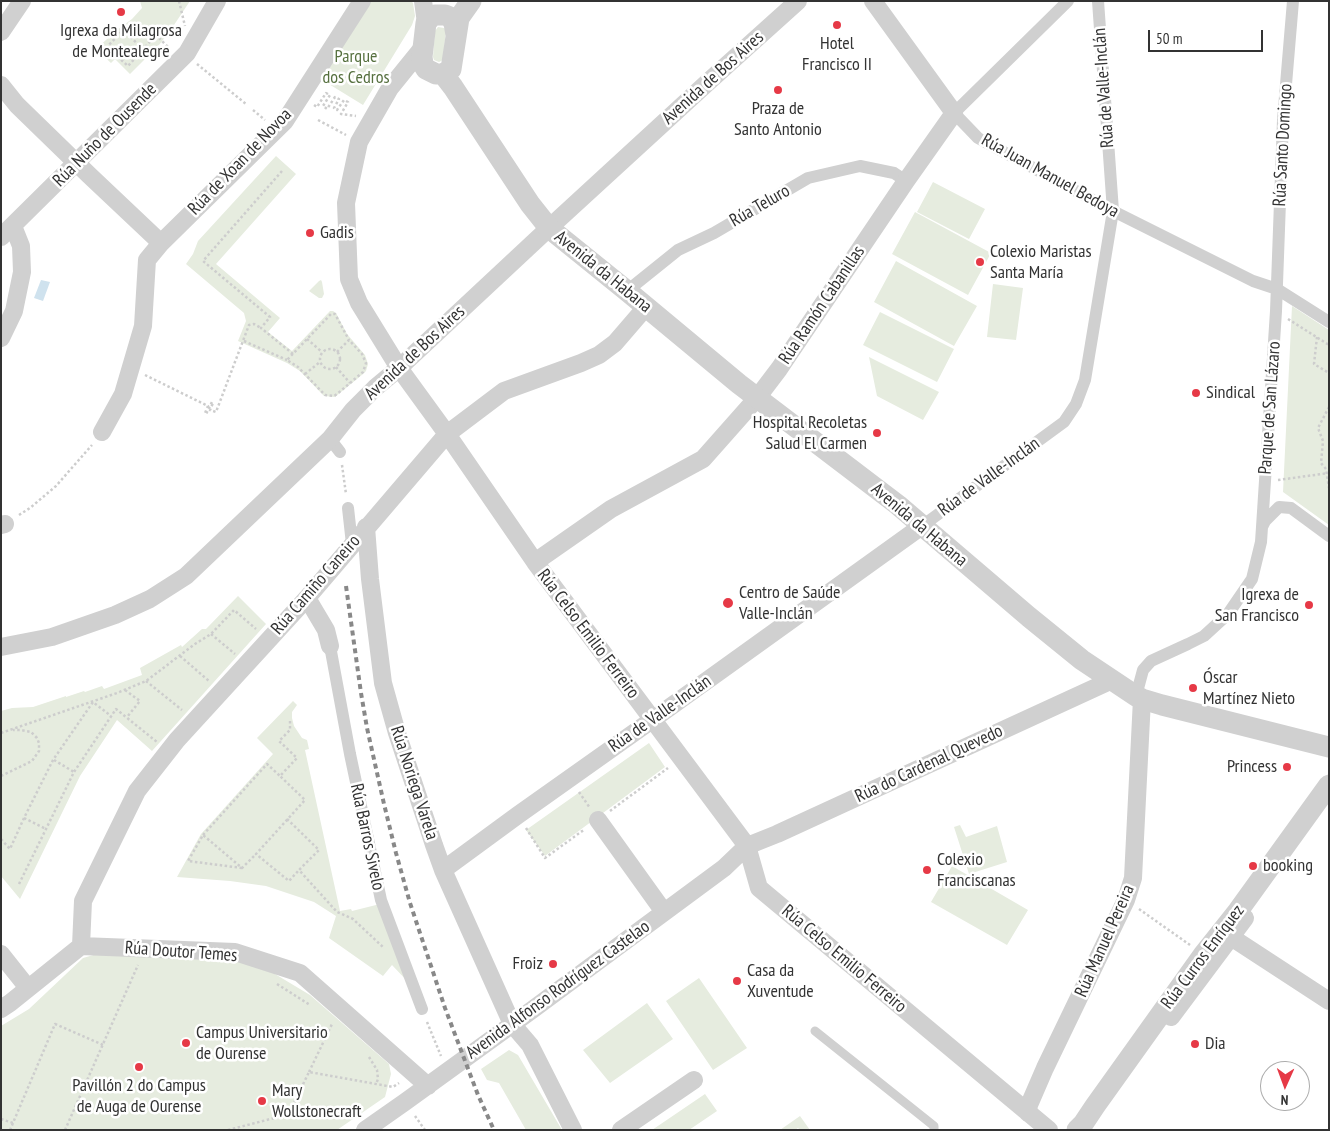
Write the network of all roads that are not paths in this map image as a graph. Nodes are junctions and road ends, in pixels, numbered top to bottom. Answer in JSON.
{"nodes":[{"id":1,"x":22,"y":1,"type":"edge"},
{"id":2,"x":217,"y":1,"type":"edge"},
{"id":3,"x":362,"y":1,"type":"edge"},
{"id":4,"x":423,"y":1,"type":"edge"},
{"id":5,"x":798,"y":1,"type":"edge"},
{"id":6,"x":873,"y":1,"type":"edge"},
{"id":7,"x":1068,"y":1,"type":"edge"},
{"id":8,"x":1098,"y":1,"type":"edge"},
{"id":9,"x":1293,"y":1,"type":"edge"},
{"id":10,"x":469,"y":3,"type":"edge"},
{"id":11,"x":442,"y":18,"type":"edge"},
{"id":12,"x":1,"y":32,"type":"edge"},
{"id":13,"x":424,"y":46,"type":"junction"},
{"id":14,"x":444,"y":76,"type":"junction"},
{"id":15,"x":397,"y":79,"type":"junction"},
{"id":16,"x":1,"y":84,"type":"edge"},
{"id":17,"x":954,"y":112,"type":"junction"},
{"id":18,"x":77,"y":163,"type":"junction"},
{"id":19,"x":906,"y":181,"type":"junction"},
{"id":20,"x":1112,"y":211,"type":"junction"},
{"id":21,"x":549,"y":228,"type":"junction"},
{"id":22,"x":7,"y":231,"type":"edge"},
{"id":23,"x":161,"y":243,"type":"junction"},
{"id":24,"x":1277,"y":289,"type":"junction"},
{"id":25,"x":627,"y":290,"type":"junction"},
{"id":26,"x":646,"y":307,"type":"junction"},
{"id":27,"x":1329,"y":322,"type":"edge"},
{"id":28,"x":1,"y":338,"type":"edge"},
{"id":29,"x":399,"y":368,"type":"junction"},
{"id":30,"x":757,"y":398,"type":"junction"},
{"id":31,"x":102,"y":432,"type":"road end"},
{"id":32,"x":447,"y":434,"type":"junction"},
{"id":33,"x":348,"y":508,"type":"road end"},
{"id":34,"x":922,"y":526,"type":"junction"},
{"id":35,"x":366,"y":527,"type":"junction"},
{"id":36,"x":1262,"y":527,"type":"junction"},
{"id":37,"x":1329,"y":536,"type":"edge"},
{"id":38,"x":352,"y":544,"type":"junction"},
{"id":39,"x":535,"y":562,"type":"junction"},
{"id":40,"x":307,"y":598,"type":"junction"},
{"id":41,"x":330,"y":646,"type":"joint"},
{"id":42,"x":1,"y":647,"type":"edge"},
{"id":43,"x":1112,"y":680,"type":"junction"},
{"id":44,"x":1139,"y":698,"type":"junction"},
{"id":45,"x":652,"y":720,"type":"junction"},
{"id":46,"x":1329,"y":747,"type":"edge"},
{"id":47,"x":1329,"y":785,"type":"edge"},
{"id":48,"x":1329,"y":804,"type":"edge"},
{"id":49,"x":598,"y":820,"type":"road end"},
{"id":50,"x":746,"y":846,"type":"junction"},
{"id":51,"x":444,"y":870,"type":"junction"},
{"id":52,"x":664,"y":912,"type":"junction"},
{"id":53,"x":1224,"y":937,"type":"junction"},
{"id":54,"x":81,"y":946,"type":"junction"},
{"id":55,"x":1,"y":954,"type":"edge"},
{"id":56,"x":28,"y":988,"type":"junction"},
{"id":57,"x":1329,"y":1001,"type":"edge"},
{"id":58,"x":1,"y":1009,"type":"edge"},
{"id":59,"x":422,"y":1009,"type":"road end"},
{"id":60,"x":512,"y":1024,"type":"junction"},
{"id":61,"x":815,"y":1031,"type":"dead end"},
{"id":62,"x":694,"y":1080,"type":"dead end"},
{"id":63,"x":428,"y":1086,"type":"junction"},
{"id":64,"x":1028,"y":1113,"type":"junction"},
{"id":65,"x":1084,"y":1128,"type":"edge"},
{"id":66,"x":364,"y":1130,"type":"edge"},
{"id":67,"x":573,"y":1130,"type":"edge"},
{"id":68,"x":621,"y":1130,"type":"edge"},
{"id":69,"x":934,"y":1130,"type":"edge"},
{"id":70,"x":1049,"y":1130,"type":"edge"}],
"edges":[{"from":1,"to":12,"type":"street"},
{"from":2,"to":18,"type":"street","name":"Rúa Nuño de Ousende"},
{"from":3,"to":23,"type":"street","name":"Rúa de Xoan de Novoa"},
{"from":4,"to":11,"type":"street"},
{"from":5,"to":21,"type":"street","name":"Avenida de Bos Aires"},
{"from":6,"to":17,"type":"street","name":"Rúa Juan Manuel Bedoya"},
{"from":7,"to":17,"type":"street","name":"Rúa Ramón Cabanillas"},
{"from":8,"to":20,"type":"street","name":"Rúa de Valle-Inclán"},
{"from":9,"to":24,"type":"street","name":"Rúa Santo Domingo"},
{"from":10,"to":11,"type":"street"},
{"from":11,"to":13,"type":"street","name":"Avenida da Habana"},
{"from":11,"to":14,"type":"street"},
{"from":13,"to":14,"type":"street","name":"Avenida da Habana"},
{"from":13,"to":15,"type":"street"},
{"from":14,"to":15,"type":"street"},
{"from":14,"to":21,"type":"street","name":"Avenida da Habana"},
{"from":15,"to":29,"type":"street"},
{"from":16,"to":18,"type":"street"},
{"from":17,"to":19,"type":"street","name":"Rúa Ramón Cabanillas"},
{"from":17,"to":20,"type":"street","name":"Rúa Juan Manuel Bedoya"},
{"from":18,"to":22,"type":"street","name":"Rúa Nuño de Ousende"},
{"from":18,"to":23,"type":"street"},
{"from":19,"to":25,"type":"street","name":"Rúa Teluro"},
{"from":19,"to":30,"type":"street","name":"Rúa Ramón Cabanillas"},
{"from":20,"to":24,"type":"street","name":"Rúa Juan Manuel Bedoya"},
{"from":20,"to":34,"type":"street","name":"Rúa de Valle-Inclán"},
{"from":21,"to":25,"type":"street","name":"Avenida da Habana"},
{"from":21,"to":29,"type":"street","name":"Avenida de Bos Aires"},
{"from":22,"to":28,"type":"street"},
{"from":23,"to":31,"type":"street","name":"Rúa de Xoan de Novoa"},
{"from":24,"to":27,"type":"street","name":"Rúa Juan Manuel Bedoya"},
{"from":24,"to":36,"type":"street","name":"Parque de San Lázaro"},
{"from":25,"to":26,"type":"street","name":"Avenida da Habana"},
{"from":26,"to":30,"type":"street","name":"Avenida da Habana"},
{"from":26,"to":32,"type":"street","name":"Rúa Camiño Caneiro"},
{"from":29,"to":32,"type":"street","name":"Rúa Celso Emilio Ferreiro"},
{"from":29,"to":42,"type":"street","name":"Avenida de Bos Aires"},
{"from":30,"to":34,"type":"street","name":"Avenida da Habana"},
{"from":30,"to":39,"type":"street","name":"Rúa Ramón Cabanillas"},
{"from":32,"to":35,"type":"street","name":"Rúa Camiño Caneiro"},
{"from":32,"to":39,"type":"street","name":"Rúa Celso Emilio Ferreiro"},
{"from":33,"to":38,"type":"street"},
{"from":34,"to":43,"type":"street","name":"Avenida da Habana"},
{"from":34,"to":45,"type":"street","name":"Rúa de Valle-Inclán"},
{"from":35,"to":38,"type":"street","name":"Rúa Camiño Caneiro"},
{"from":35,"to":51,"type":"street","name":"Rúa Noriega Varela"},
{"from":36,"to":37,"type":"street"},
{"from":36,"to":44,"type":"street","name":"Parque de San Lázaro"},
{"from":38,"to":40,"type":"street","name":"Rúa Camiño Caneiro"},
{"from":39,"to":45,"type":"street","name":"Rúa Celso Emilio Ferreiro"},
{"from":40,"to":41,"type":"street","name":"Rúa Barros Sivelo"},
{"from":40,"to":54,"type":"street","name":"Rúa Camiño Caneiro"},
{"from":41,"to":59,"type":"street","name":"Rúa Barros Sivelo"},
{"from":43,"to":44,"type":"street","name":"Avenida da Habana"},
{"from":43,"to":50,"type":"street","name":"Rúa do Cardenal Quevedo"},
{"from":44,"to":46,"type":"street","name":"Avenida da Habana"},
{"from":44,"to":64,"type":"street","name":"Rúa Manuel Pereira"},
{"from":45,"to":50,"type":"street","name":"Rúa Celso Emilio Ferreiro"},
{"from":45,"to":51,"type":"street","name":"Rúa de Valle-Inclán"},
{"from":47,"to":53,"type":"street","name":"Rúa Curros Enríquez"},
{"from":48,"to":53,"type":"street"},
{"from":49,"to":52,"type":"street"},
{"from":50,"to":52,"type":"street","name":"Avenida Alfonso Rodríguez Castelao"},
{"from":50,"to":64,"type":"street","name":"Rúa Celso Emilio Ferreiro"},
{"from":51,"to":60,"type":"street","name":"Rúa Noriega Varela"},
{"from":52,"to":60,"type":"street","name":"Avenida Alfonso Rodríguez Castelao"},
{"from":53,"to":57,"type":"street"},
{"from":53,"to":65,"type":"street"},
{"from":53,"to":65,"type":"street","name":"Rúa Curros Enríquez"},
{"from":54,"to":56,"type":"street"},
{"from":54,"to":63,"type":"street","name":"Rúa Doutor Temes"},
{"from":55,"to":56,"type":"street"},
{"from":56,"to":58,"type":"street"},
{"from":60,"to":63,"type":"street","name":"Avenida Alfonso Rodríguez Castelao"},
{"from":60,"to":67,"type":"street","name":"Rúa Noriega Varela"},
{"from":61,"to":69,"type":"lane"},
{"from":62,"to":68,"type":"street"},
{"from":63,"to":66,"type":"street","name":"Avenida Alfonso Rodríguez Castelao"},
{"from":64,"to":70,"type":"street","name":"Rúa Celso Emilio Ferreiro"}]}
